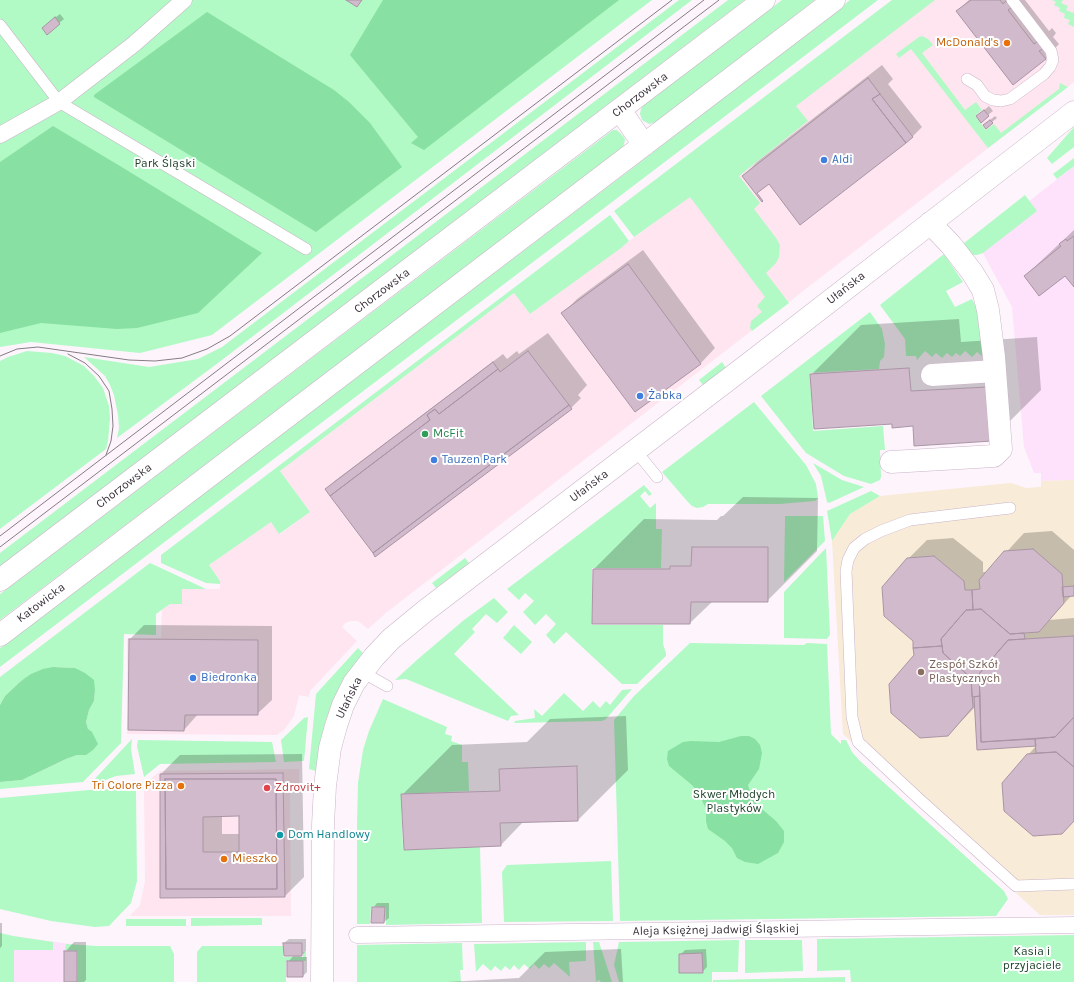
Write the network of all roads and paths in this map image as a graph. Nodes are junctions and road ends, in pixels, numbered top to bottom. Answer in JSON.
{"nodes":[{"id":1,"x":184,"y":0,"type":"edge"},
{"id":2,"x":764,"y":0,"type":"edge"},
{"id":3,"x":834,"y":0,"type":"edge"},
{"id":4,"x":1012,"y":0,"type":"edge"},
{"id":5,"x":0,"y":25,"type":"edge"},
{"id":6,"x":967,"y":79,"type":"dead end"},
{"id":7,"x":60,"y":102,"type":"junction"},
{"id":8,"x":620,"y":110,"type":"junction"},
{"id":9,"x":1074,"y":112,"type":"edge"},
{"id":10,"x":0,"y":135,"type":"edge"},
{"id":11,"x":644,"y":146,"type":"junction"},
{"id":12,"x":930,"y":223,"type":"junction"},
{"id":13,"x":306,"y":249,"type":"dead end"},
{"id":14,"x":995,"y":371,"type":"junction"},
{"id":15,"x":932,"y":375,"type":"dead end"},
{"id":16,"x":636,"y":451,"type":"junction"},
{"id":17,"x":892,"y":462,"type":"dead end"},
{"id":18,"x":657,"y":477,"type":"dead end"},
{"id":19,"x":1010,"y":508,"type":"dead end"},
{"id":20,"x":0,"y":580,"type":"edge"},
{"id":21,"x":0,"y":635,"type":"edge"},
{"id":22,"x":362,"y":672,"type":"junction"},
{"id":23,"x":386,"y":686,"type":"dead end"},
{"id":24,"x":1074,"y":884,"type":"edge"},
{"id":25,"x":1074,"y":925,"type":"edge"},
{"id":26,"x":357,"y":935,"type":"dead end"},
{"id":27,"x":322,"y":982,"type":"edge"}],
"edges":[{"from":1,"to":7,"type":"street"},
{"from":2,"to":8,"type":"main road","name":"Chorzowska"},
{"from":3,"to":11,"type":"main road"},
{"from":4,"to":6,"type":"lane"},
{"from":5,"to":7,"type":"lane"},
{"from":7,"to":10,"type":"street"},
{"from":7,"to":13,"type":"lane"},
{"from":8,"to":11,"type":"main road"},
{"from":8,"to":20,"type":"main road","name":"Chorzowska"},
{"from":9,"to":12,"type":"main road","name":"Ułańska"},
{"from":11,"to":21,"type":"main road","name":"Katowicka"},
{"from":12,"to":14,"type":"main road"},
{"from":12,"to":16,"type":"main road","name":"Ułańska"},
{"from":14,"to":15,"type":"main road"},
{"from":14,"to":17,"type":"main road"},
{"from":16,"to":18,"type":"lane"},
{"from":16,"to":22,"type":"main road","name":"Ułańska"},
{"from":19,"to":24,"type":"lane"},
{"from":22,"to":23,"type":"lane"},
{"from":22,"to":27,"type":"main road","name":"Ułańska"},
{"from":25,"to":26,"type":"street","name":"Aleja Księżnej Jadwigi Śląskiej"}]}
